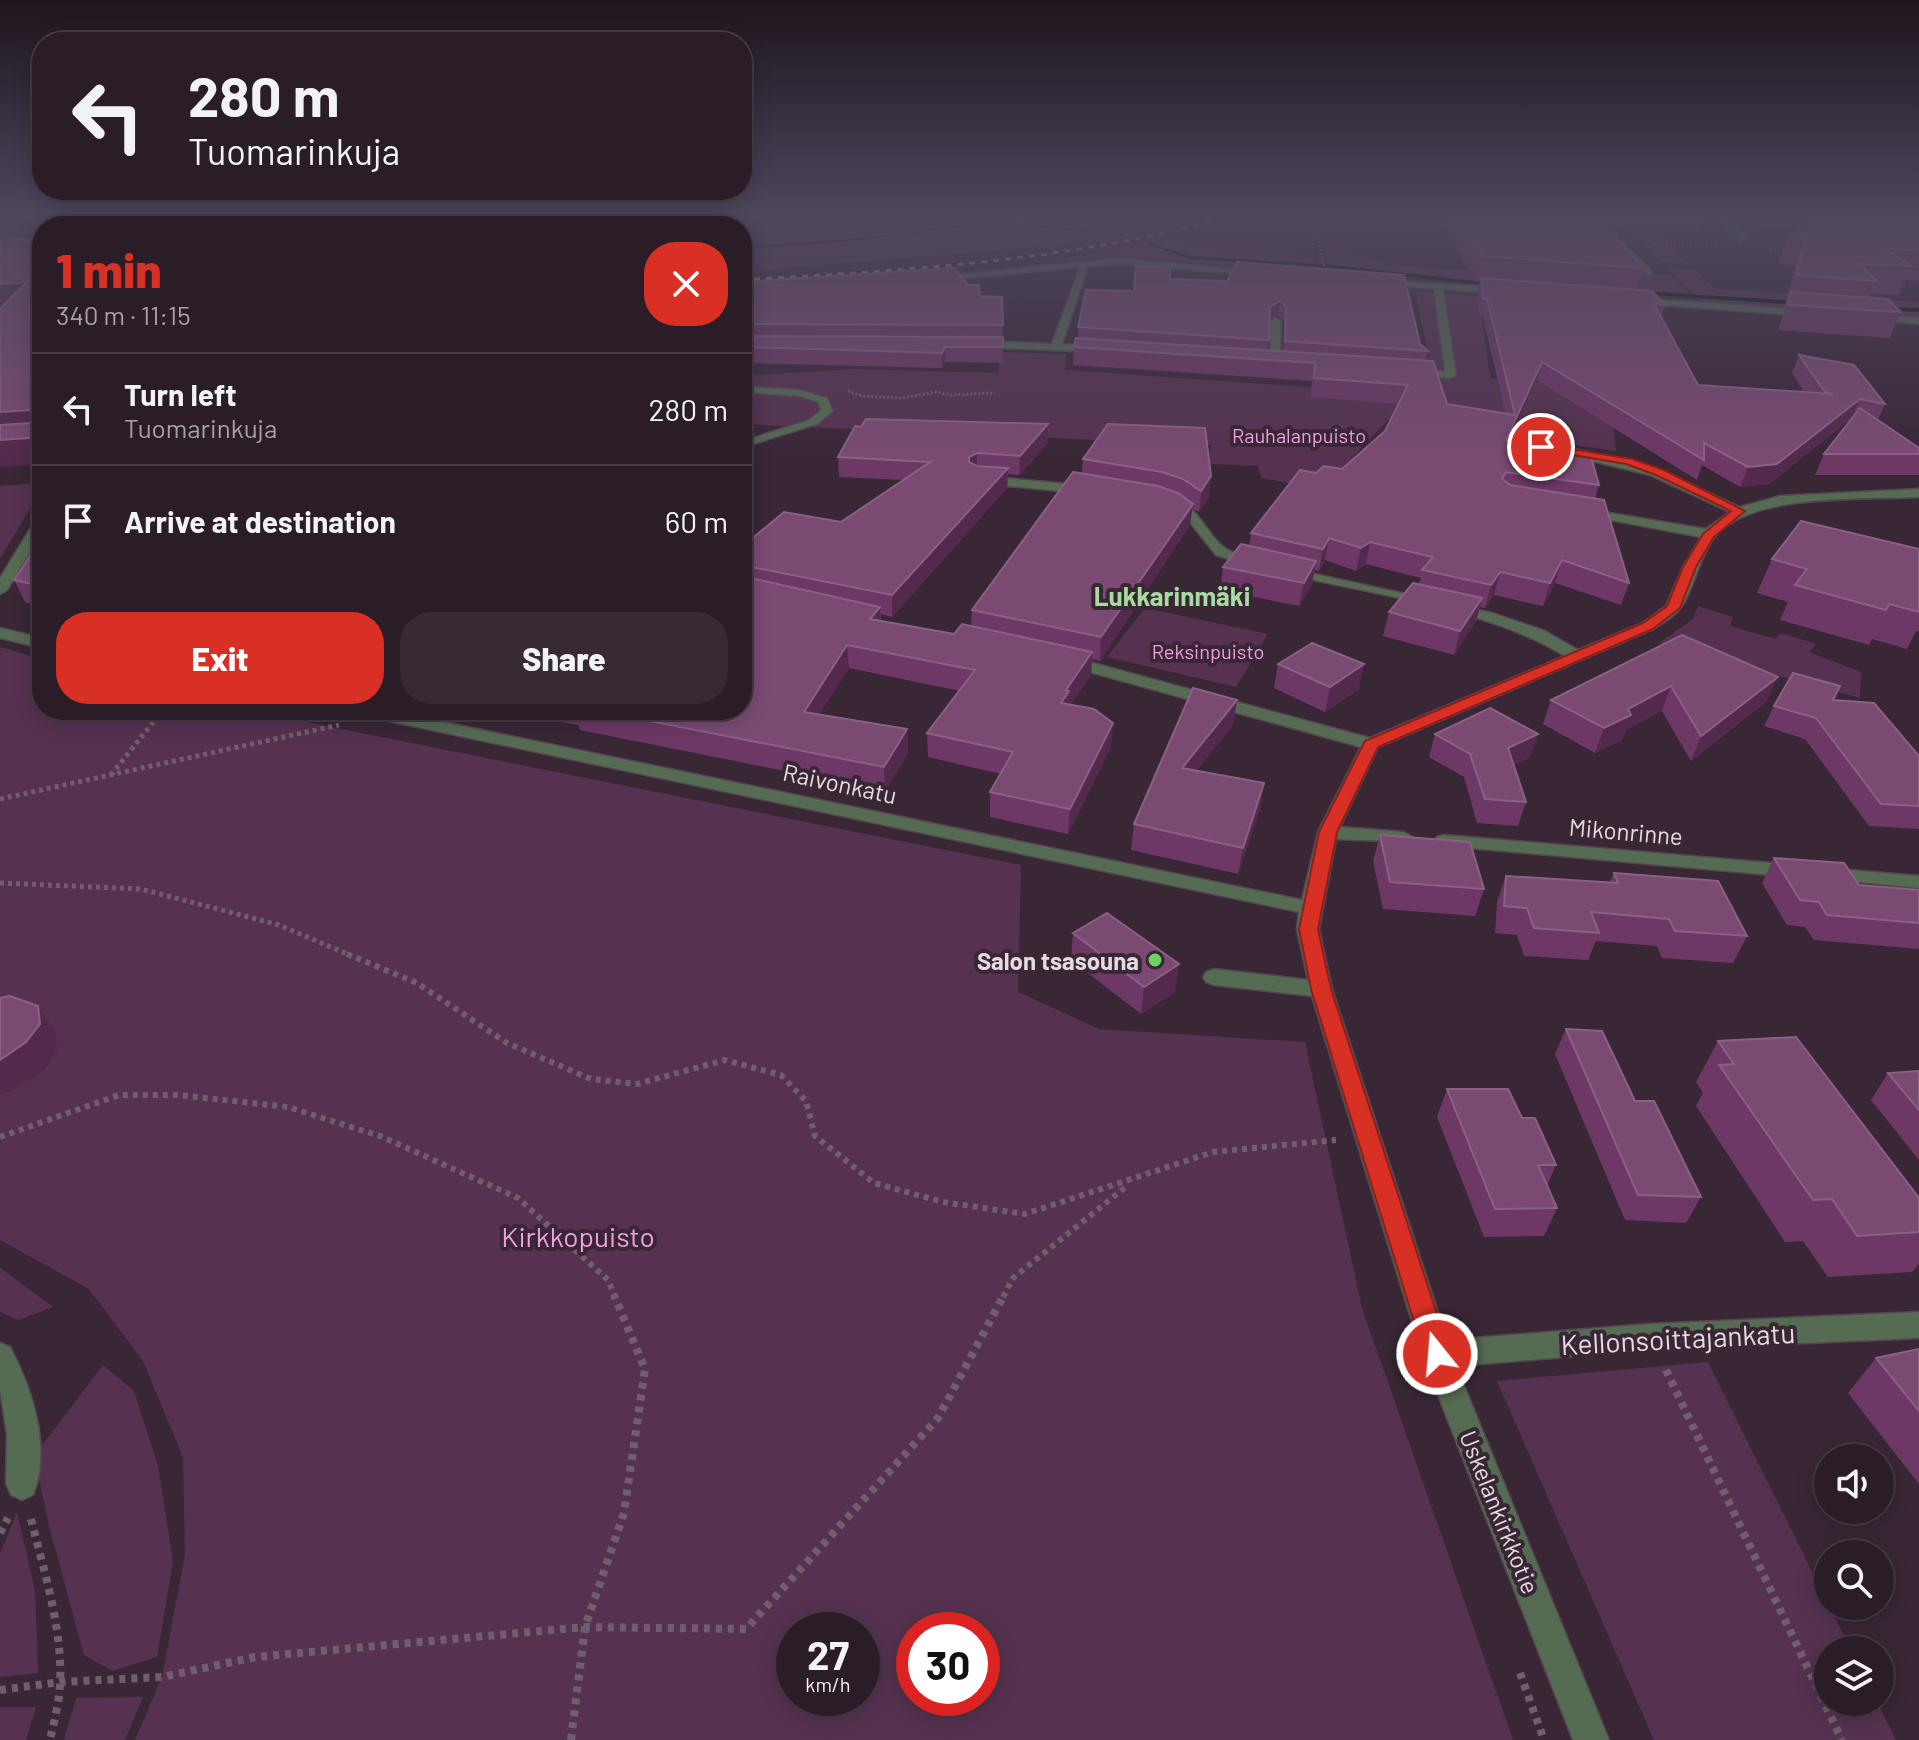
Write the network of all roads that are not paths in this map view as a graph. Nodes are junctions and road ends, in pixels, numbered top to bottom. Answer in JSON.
{"nodes":[{"id":1,"x":1074,"y":295,"type":"edge"},
{"id":2,"x":1439,"y":295,"type":"edge"},
{"id":3,"x":1624,"y":300,"type":"edge"},
{"id":4,"x":1826,"y":314,"type":"edge"},
{"id":5,"x":1857,"y":316,"type":"edge"},
{"id":6,"x":1276,"y":321,"type":"edge"},
{"id":7,"x":1919,"y":321,"type":"edge"},
{"id":8,"x":967,"y":344,"type":"edge"},
{"id":9,"x":1057,"y":345,"type":"junction"},
{"id":10,"x":1119,"y":350,"type":"edge"},
{"id":11,"x":1259,"y":361,"type":"edge"},
{"id":12,"x":1275,"y":362,"type":"junction"},
{"id":13,"x":1289,"y":363,"type":"edge"},
{"id":14,"x":1407,"y":372,"type":"edge"},
{"id":15,"x":752,"y":390,"type":"edge"},
{"id":16,"x":757,"y":441,"type":"dead end"},
{"id":17,"x":1547,"y":448,"type":"edge"},
{"id":18,"x":977,"y":479,"type":"edge"},
{"id":19,"x":1107,"y":491,"type":"edge"},
{"id":20,"x":1919,"y":493,"type":"edge"},
{"id":21,"x":1159,"y":500,"type":"edge"},
{"id":22,"x":1564,"y":508,"type":"edge"},
{"id":23,"x":1739,"y":511,"type":"junction"},
{"id":24,"x":1709,"y":534,"type":"junction"},
{"id":25,"x":32,"y":537,"type":"edge"},
{"id":26,"x":0,"y":590,"type":"edge"},
{"id":27,"x":0,"y":633,"type":"edge"},
{"id":28,"x":32,"y":641,"type":"edge"},
{"id":29,"x":1043,"y":656,"type":"edge"},
{"id":30,"x":1578,"y":657,"type":"junction"},
{"id":31,"x":411,"y":720,"type":"edge"},
{"id":32,"x":1371,"y":744,"type":"junction"},
{"id":33,"x":1328,"y":832,"type":"junction"},
{"id":34,"x":1919,"y":882,"type":"edge"},
{"id":35,"x":1310,"y":908,"type":"junction"},
{"id":36,"x":1214,"y":977,"type":"dead end"},
{"id":37,"x":1321,"y":989,"type":"junction"},
{"id":38,"x":1919,"y":1325,"type":"edge"},
{"id":39,"x":1437,"y":1354,"type":"junction"},
{"id":40,"x":0,"y":1356,"type":"edge"},
{"id":41,"x":22,"y":1484,"type":"road end"},
{"id":42,"x":1591,"y":1740,"type":"edge"}],
"edges":[{"from":1,"to":9,"type":"street"},
{"from":2,"to":14,"type":"street"},
{"from":3,"to":4,"type":"street"},
{"from":5,"to":7,"type":"street"},
{"from":6,"to":12,"type":"street"},
{"from":8,"to":9,"type":"street"},
{"from":9,"to":10,"type":"street"},
{"from":11,"to":12,"type":"street"},
{"from":12,"to":13,"type":"street"},
{"from":15,"to":16,"type":"street"},
{"from":17,"to":23,"type":"street"},
{"from":18,"to":19,"type":"street"},
{"from":20,"to":23,"type":"street"},
{"from":21,"to":30,"type":"street"},
{"from":22,"to":24,"type":"street"},
{"from":23,"to":24,"type":"street"},
{"from":24,"to":30,"type":"street"},
{"from":25,"to":26,"type":"street"},
{"from":27,"to":28,"type":"street"},
{"from":29,"to":32,"type":"street"},
{"from":30,"to":32,"type":"street"},
{"from":31,"to":35,"type":"street","name":"Raivonkatu"},
{"from":32,"to":33,"type":"street","name":"Uskelankirkkotie"},
{"from":33,"to":34,"type":"street","name":"Mikonrinne"},
{"from":33,"to":35,"type":"street","name":"Uskelankirkkotie"},
{"from":35,"to":37,"type":"street","name":"Uskelankirkkotie"},
{"from":36,"to":37,"type":"street"},
{"from":37,"to":39,"type":"street","name":"Uskelankirkkotie"},
{"from":38,"to":39,"type":"street","name":"Kellonsoittajankatu"},
{"from":39,"to":42,"type":"street","name":"Uskelankirkkotie"},
{"from":40,"to":41,"type":"street"}]}
